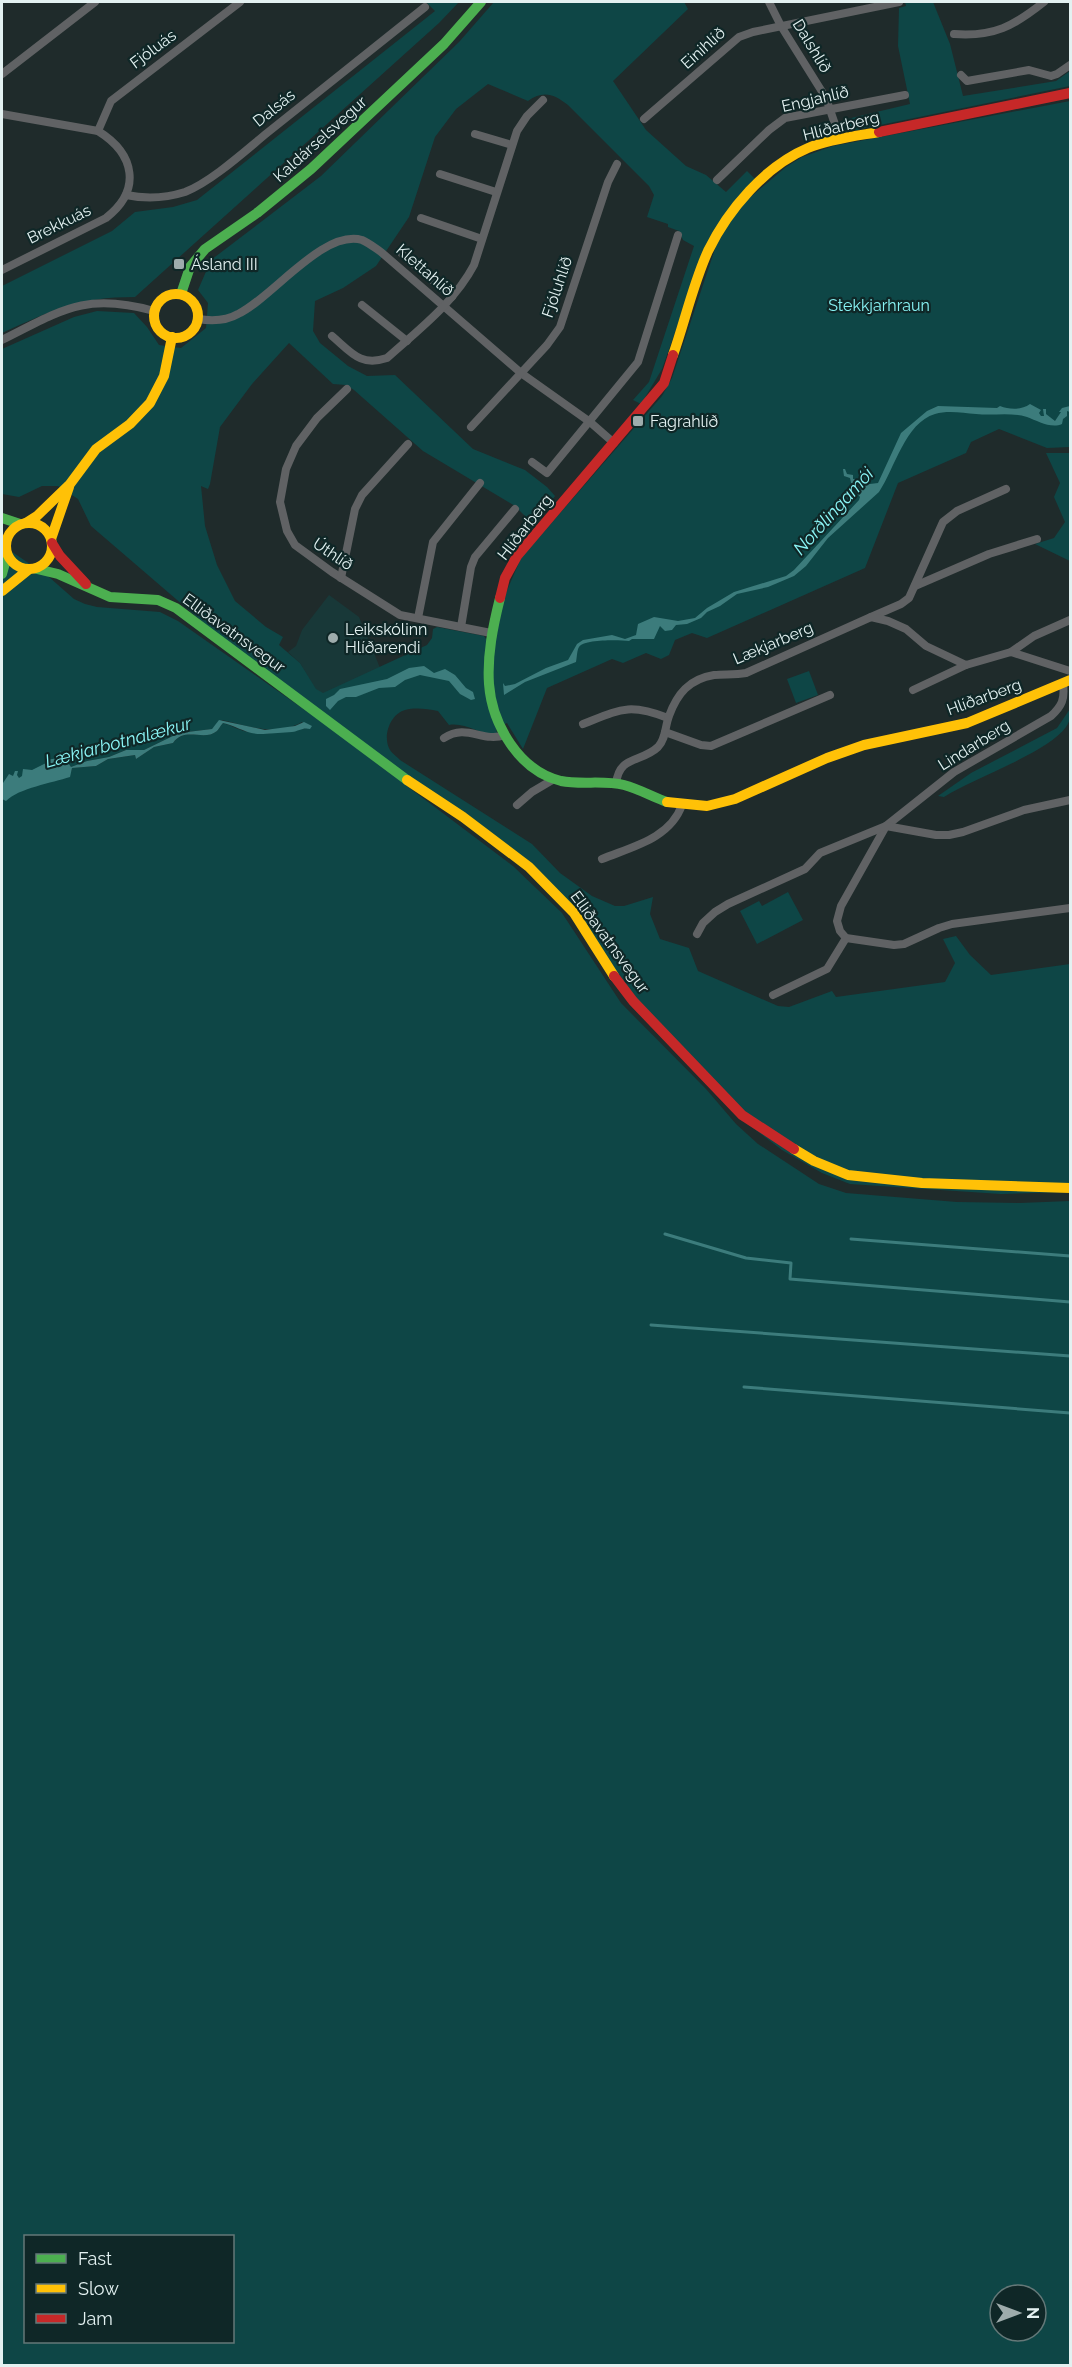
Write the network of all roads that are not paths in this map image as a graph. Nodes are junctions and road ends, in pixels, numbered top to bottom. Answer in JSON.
{"nodes":[{"id":1,"x":95,"y":2,"type":"edge"},
{"id":2,"x":240,"y":2,"type":"edge"},
{"id":3,"x":482,"y":2,"type":"edge"},
{"id":4,"x":769,"y":2,"type":"edge"},
{"id":5,"x":899,"y":2,"type":"edge"},
{"id":6,"x":1044,"y":2,"type":"edge"},
{"id":7,"x":425,"y":7,"type":"dead end"},
{"id":8,"x":782,"y":26,"type":"junction"},
{"id":9,"x":954,"y":33,"type":"dead end"},
{"id":10,"x":1071,"y":65,"type":"edge"},
{"id":11,"x":2,"y":74,"type":"edge"},
{"id":12,"x":961,"y":75,"type":"dead end"},
{"id":13,"x":1071,"y":93,"type":"edge"},
{"id":14,"x":905,"y":95,"type":"dead end"},
{"id":15,"x":543,"y":100,"type":"dead end"},
{"id":16,"x":831,"y":111,"type":"junction"},
{"id":17,"x":2,"y":114,"type":"edge"},
{"id":18,"x":644,"y":119,"type":"dead end"},
{"id":19,"x":98,"y":131,"type":"junction"},
{"id":20,"x":476,"y":134,"type":"dead end"},
{"id":21,"x":840,"y":140,"type":"junction"},
{"id":22,"x":512,"y":145,"type":"junction"},
{"id":23,"x":617,"y":164,"type":"dead end"},
{"id":24,"x":440,"y":174,"type":"dead end"},
{"id":25,"x":717,"y":180,"type":"dead end"},
{"id":26,"x":496,"y":192,"type":"junction"},
{"id":27,"x":126,"y":195,"type":"junction"},
{"id":28,"x":422,"y":218,"type":"dead end"},
{"id":29,"x":678,"y":235,"type":"dead end"},
{"id":30,"x":482,"y":238,"type":"junction"},
{"id":31,"x":402,"y":254,"type":"dead end"},
{"id":32,"x":2,"y":270,"type":"edge"},
{"id":33,"x":181,"y":294,"type":"junction"},
{"id":34,"x":452,"y":297,"type":"junction"},
{"id":35,"x":362,"y":305,"type":"dead end"},
{"id":36,"x":444,"y":306,"type":"junction"},
{"id":37,"x":154,"y":311,"type":"junction"},
{"id":38,"x":198,"y":320,"type":"junction"},
{"id":39,"x":332,"y":336,"type":"dead end"},
{"id":40,"x":172,"y":338,"type":"junction"},
{"id":41,"x":2,"y":339,"type":"edge"},
{"id":42,"x":406,"y":341,"type":"junction"},
{"id":43,"x":521,"y":373,"type":"junction"},
{"id":44,"x":347,"y":389,"type":"dead end"},
{"id":45,"x":590,"y":422,"type":"junction"},
{"id":46,"x":471,"y":427,"type":"dead end"},
{"id":47,"x":614,"y":443,"type":"junction"},
{"id":48,"x":408,"y":444,"type":"dead end"},
{"id":49,"x":532,"y":462,"type":"dead end"},
{"id":50,"x":480,"y":483,"type":"dead end"},
{"id":51,"x":70,"y":484,"type":"junction"},
{"id":52,"x":1006,"y":489,"type":"dead end"},
{"id":53,"x":515,"y":509,"type":"dead end"},
{"id":54,"x":2,"y":518,"type":"edge"},
{"id":55,"x":23,"y":524,"type":"junction"},
{"id":56,"x":1037,"y":538,"type":"dead end"},
{"id":57,"x":3,"y":541,"type":"edge"},
{"id":58,"x":51,"y":541,"type":"junction"},
{"id":59,"x":7,"y":556,"type":"junction"},
{"id":60,"x":32,"y":569,"type":"junction"},
{"id":61,"x":2,"y":574,"type":"edge"},
{"id":62,"x":341,"y":578,"type":"junction"},
{"id":63,"x":915,"y":586,"type":"junction"},
{"id":64,"x":91,"y":588,"type":"junction"},
{"id":65,"x":2,"y":591,"type":"edge"},
{"id":66,"x":871,"y":617,"type":"junction"},
{"id":67,"x":418,"y":618,"type":"junction"},
{"id":68,"x":1071,"y":620,"type":"edge"},
{"id":69,"x":461,"y":627,"type":"junction"},
{"id":70,"x":491,"y":633,"type":"junction"},
{"id":71,"x":1011,"y":652,"type":"junction"},
{"id":72,"x":966,"y":666,"type":"junction"},
{"id":73,"x":1071,"y":671,"type":"edge"},
{"id":74,"x":1067,"y":682,"type":"edge"},
{"id":75,"x":913,"y":690,"type":"dead end"},
{"id":76,"x":830,"y":695,"type":"dead end"},
{"id":77,"x":668,"y":718,"type":"junction"},
{"id":78,"x":583,"y":724,"type":"dead end"},
{"id":79,"x":665,"y":732,"type":"junction"},
{"id":80,"x":505,"y":735,"type":"junction"},
{"id":81,"x":444,"y":738,"type":"dead end"},
{"id":82,"x":554,"y":779,"type":"junction"},
{"id":83,"x":616,"y":784,"type":"junction"},
{"id":84,"x":1071,"y":800,"type":"edge"},
{"id":85,"x":517,"y":805,"type":"dead end"},
{"id":86,"x":682,"y":806,"type":"junction"},
{"id":87,"x":886,"y":826,"type":"junction"},
{"id":88,"x":602,"y":859,"type":"dead end"},
{"id":89,"x":1071,"y":908,"type":"edge"},
{"id":90,"x":697,"y":934,"type":"dead end"},
{"id":91,"x":846,"y":938,"type":"junction"},
{"id":92,"x":773,"y":995,"type":"dead end"},
{"id":93,"x":1071,"y":1188,"type":"edge"}],
"edges":[{"from":1,"to":11,"type":"street"},
{"from":2,"to":19,"type":"street","name":"Fjóluás"},
{"from":3,"to":33,"type":"main road","name":"Kaldárselsvegur"},
{"from":4,"to":8,"type":"street","name":"Dalshlíð"},
{"from":5,"to":8,"type":"street","name":"Einihlíð"},
{"from":6,"to":9,"type":"street"},
{"from":7,"to":27,"type":"street","name":"Dalsás"},
{"from":8,"to":16,"type":"street","name":"Dalshlíð"},
{"from":8,"to":18,"type":"street","name":"Einihlíð"},
{"from":10,"to":12,"type":"street"},
{"from":13,"to":21,"type":"main road","name":"Hlíðarberg"},
{"from":14,"to":16,"type":"street","name":"Engjahlíð"},
{"from":15,"to":22,"type":"street"},
{"from":16,"to":21,"type":"street","name":"Dalshlíð"},
{"from":16,"to":25,"type":"street","name":"Engjahlíð"},
{"from":17,"to":19,"type":"street"},
{"from":19,"to":27,"type":"street"},
{"from":20,"to":22,"type":"street"},
{"from":21,"to":47,"type":"main road","name":"Hlíðarberg"},
{"from":22,"to":26,"type":"street"},
{"from":23,"to":43,"type":"street","name":"Fjóluhlíð"},
{"from":24,"to":26,"type":"street"},
{"from":26,"to":30,"type":"street"},
{"from":27,"to":32,"type":"street","name":"Brekkuás"},
{"from":28,"to":30,"type":"street"},
{"from":29,"to":45,"type":"street"},
{"from":30,"to":34,"type":"street"},
{"from":31,"to":34,"type":"street"},
{"from":33,"to":37,"type":"main road"},
{"from":33,"to":38,"type":"main road"},
{"from":34,"to":36,"type":"street"},
{"from":35,"to":42,"type":"street"},
{"from":36,"to":38,"type":"street","name":"Klettahlíð"},
{"from":36,"to":42,"type":"street"},
{"from":36,"to":43,"type":"street","name":"Klettahlíð"},
{"from":37,"to":40,"type":"main road"},
{"from":37,"to":41,"type":"street"},
{"from":38,"to":40,"type":"main road"},
{"from":39,"to":42,"type":"street"},
{"from":40,"to":51,"type":"main road"},
{"from":43,"to":45,"type":"street","name":"Klettahlíð"},
{"from":43,"to":46,"type":"street","name":"Fjóluhlíð"},
{"from":44,"to":62,"type":"street","name":"Úthlíð"},
{"from":45,"to":47,"type":"street","name":"Klettahlíð"},
{"from":45,"to":49,"type":"street"},
{"from":47,"to":70,"type":"main road","name":"Hlíðarberg"},
{"from":48,"to":62,"type":"street"},
{"from":50,"to":67,"type":"street"},
{"from":51,"to":55,"type":"main road"},
{"from":51,"to":58,"type":"main road"},
{"from":52,"to":63,"type":"street","name":"Lækjarberg"},
{"from":53,"to":69,"type":"street"},
{"from":54,"to":55,"type":"main road"},
{"from":55,"to":57,"type":"main road"},
{"from":55,"to":58,"type":"main road"},
{"from":56,"to":63,"type":"street","name":"Lækjarberg"},
{"from":57,"to":59,"type":"main road"},
{"from":58,"to":60,"type":"main road"},
{"from":58,"to":64,"type":"main road","name":"Elliðavatnsvegur"},
{"from":59,"to":60,"type":"main road"},
{"from":59,"to":61,"type":"main road"},
{"from":60,"to":64,"type":"main road","name":"Elliðavatnsvegur"},
{"from":60,"to":65,"type":"main road"},
{"from":62,"to":67,"type":"street","name":"Úthlíð"},
{"from":63,"to":66,"type":"street","name":"Lækjarberg"},
{"from":64,"to":93,"type":"main road","name":"Elliðavatnsvegur"},
{"from":66,"to":72,"type":"street"},
{"from":66,"to":77,"type":"street","name":"Lækjarberg"},
{"from":67,"to":69,"type":"street","name":"Úthlíð"},
{"from":68,"to":71,"type":"street"},
{"from":69,"to":70,"type":"street","name":"Úthlíð"},
{"from":70,"to":80,"type":"main road","name":"Hlíðarberg"},
{"from":71,"to":72,"type":"street"},
{"from":71,"to":73,"type":"street"},
{"from":72,"to":75,"type":"street"},
{"from":74,"to":86,"type":"main road","name":"Hlíðarberg"},
{"from":74,"to":87,"type":"street","name":"Lindarberg"},
{"from":76,"to":79,"type":"street"},
{"from":77,"to":78,"type":"street"},
{"from":77,"to":79,"type":"street","name":"Lækjarberg"},
{"from":79,"to":83,"type":"street","name":"Lækjarberg"},
{"from":80,"to":81,"type":"street"},
{"from":80,"to":82,"type":"main road","name":"Hlíðarberg"},
{"from":82,"to":83,"type":"main road","name":"Hlíðarberg"},
{"from":82,"to":85,"type":"street"},
{"from":83,"to":86,"type":"main road","name":"Hlíðarberg"},
{"from":84,"to":87,"type":"street"},
{"from":86,"to":88,"type":"street"},
{"from":87,"to":90,"type":"street","name":"Lindarberg"},
{"from":87,"to":91,"type":"street","name":"Lindarberg"},
{"from":89,"to":91,"type":"street"},
{"from":91,"to":92,"type":"street"}]}
